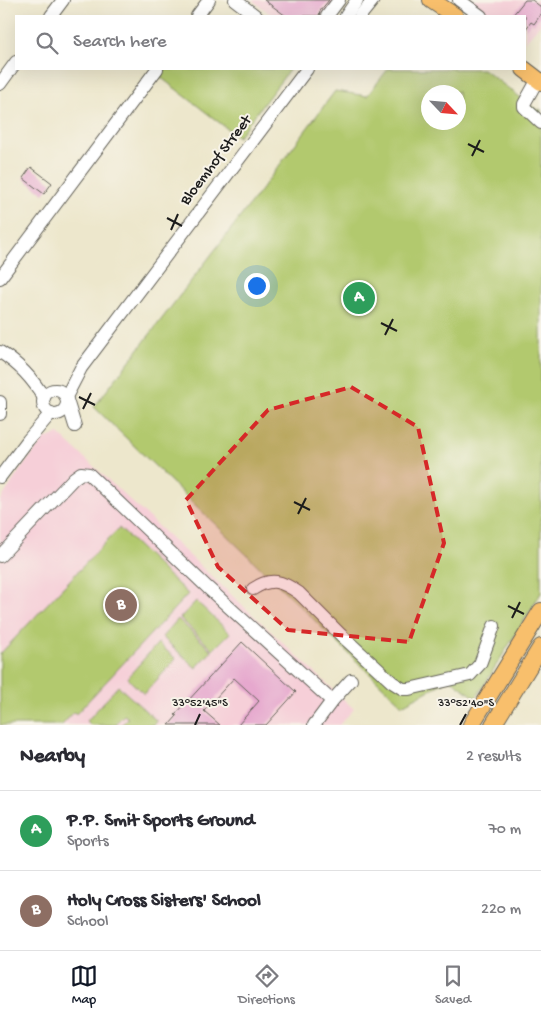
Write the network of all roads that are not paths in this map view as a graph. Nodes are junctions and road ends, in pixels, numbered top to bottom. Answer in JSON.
{"nodes":[{"id":1,"x":63,"y":0,"type":"edge"},
{"id":2,"x":209,"y":0,"type":"edge"},
{"id":3,"x":235,"y":0,"type":"edge"},
{"id":4,"x":339,"y":0,"type":"edge"},
{"id":5,"x":357,"y":0,"type":"edge"},
{"id":6,"x":373,"y":0,"type":"edge"},
{"id":7,"x":431,"y":0,"type":"edge"},
{"id":8,"x":460,"y":0,"type":"edge"},
{"id":9,"x":52,"y":15,"type":"edge"},
{"id":10,"x":198,"y":15,"type":"edge"},
{"id":11,"x":255,"y":15,"type":"edge"},
{"id":12,"x":328,"y":15,"type":"edge"},
{"id":13,"x":347,"y":15,"type":"edge"},
{"id":14,"x":361,"y":15,"type":"edge"},
{"id":15,"x":454,"y":15,"type":"edge"},
{"id":16,"x":480,"y":15,"type":"edge"},
{"id":17,"x":15,"y":63,"type":"edge"},
{"id":18,"x":156,"y":70,"type":"edge"},
{"id":19,"x":306,"y":70,"type":"edge"},
{"id":20,"x":525,"y":70,"type":"edge"},
{"id":21,"x":540,"y":80,"type":"edge"},
{"id":22,"x":0,"y":84,"type":"edge"},
{"id":23,"x":541,"y":123,"type":"edge"},
{"id":24,"x":0,"y":278,"type":"edge"},
{"id":25,"x":0,"y":352,"type":"edge"},
{"id":26,"x":55,"y":401,"type":"junction"},
{"id":27,"x":0,"y":402,"type":"edge"},
{"id":28,"x":0,"y":414,"type":"edge"},
{"id":29,"x":0,"y":477,"type":"edge"},
{"id":30,"x":0,"y":556,"type":"edge"},
{"id":31,"x":253,"y":589,"type":"dead end"},
{"id":32,"x":541,"y":611,"type":"edge"},
{"id":33,"x":494,"y":626,"type":"dead end"},
{"id":34,"x":541,"y":647,"type":"edge"},
{"id":35,"x":351,"y":680,"type":"dead end"},
{"id":36,"x":332,"y":701,"type":"junction"},
{"id":37,"x":314,"y":725,"type":"edge"},
{"id":38,"x":471,"y":725,"type":"edge"},
{"id":39,"x":493,"y":725,"type":"edge"}],
"edges":[{"from":1,"to":9,"type":"street"},
{"from":2,"to":10,"type":"street"},
{"from":3,"to":11,"type":"street"},
{"from":4,"to":12,"type":"street"},
{"from":5,"to":13,"type":"street"},
{"from":6,"to":14,"type":"street"},
{"from":7,"to":15,"type":"main road"},
{"from":8,"to":16,"type":"street"},
{"from":17,"to":22,"type":"street"},
{"from":18,"to":24,"type":"street"},
{"from":19,"to":26,"type":"street","name":"Bloemhof Street"},
{"from":20,"to":21,"type":"main road"},
{"from":21,"to":23,"type":"street"},
{"from":25,"to":26,"type":"street"},
{"from":26,"to":29,"type":"street","name":"Bloemhof Street"},
{"from":27,"to":28,"type":"street"},
{"from":30,"to":36,"type":"street"},
{"from":31,"to":33,"type":"street"},
{"from":32,"to":38,"type":"main road"},
{"from":34,"to":39,"type":"main road"},
{"from":35,"to":36,"type":"street"},
{"from":36,"to":37,"type":"street"}]}
